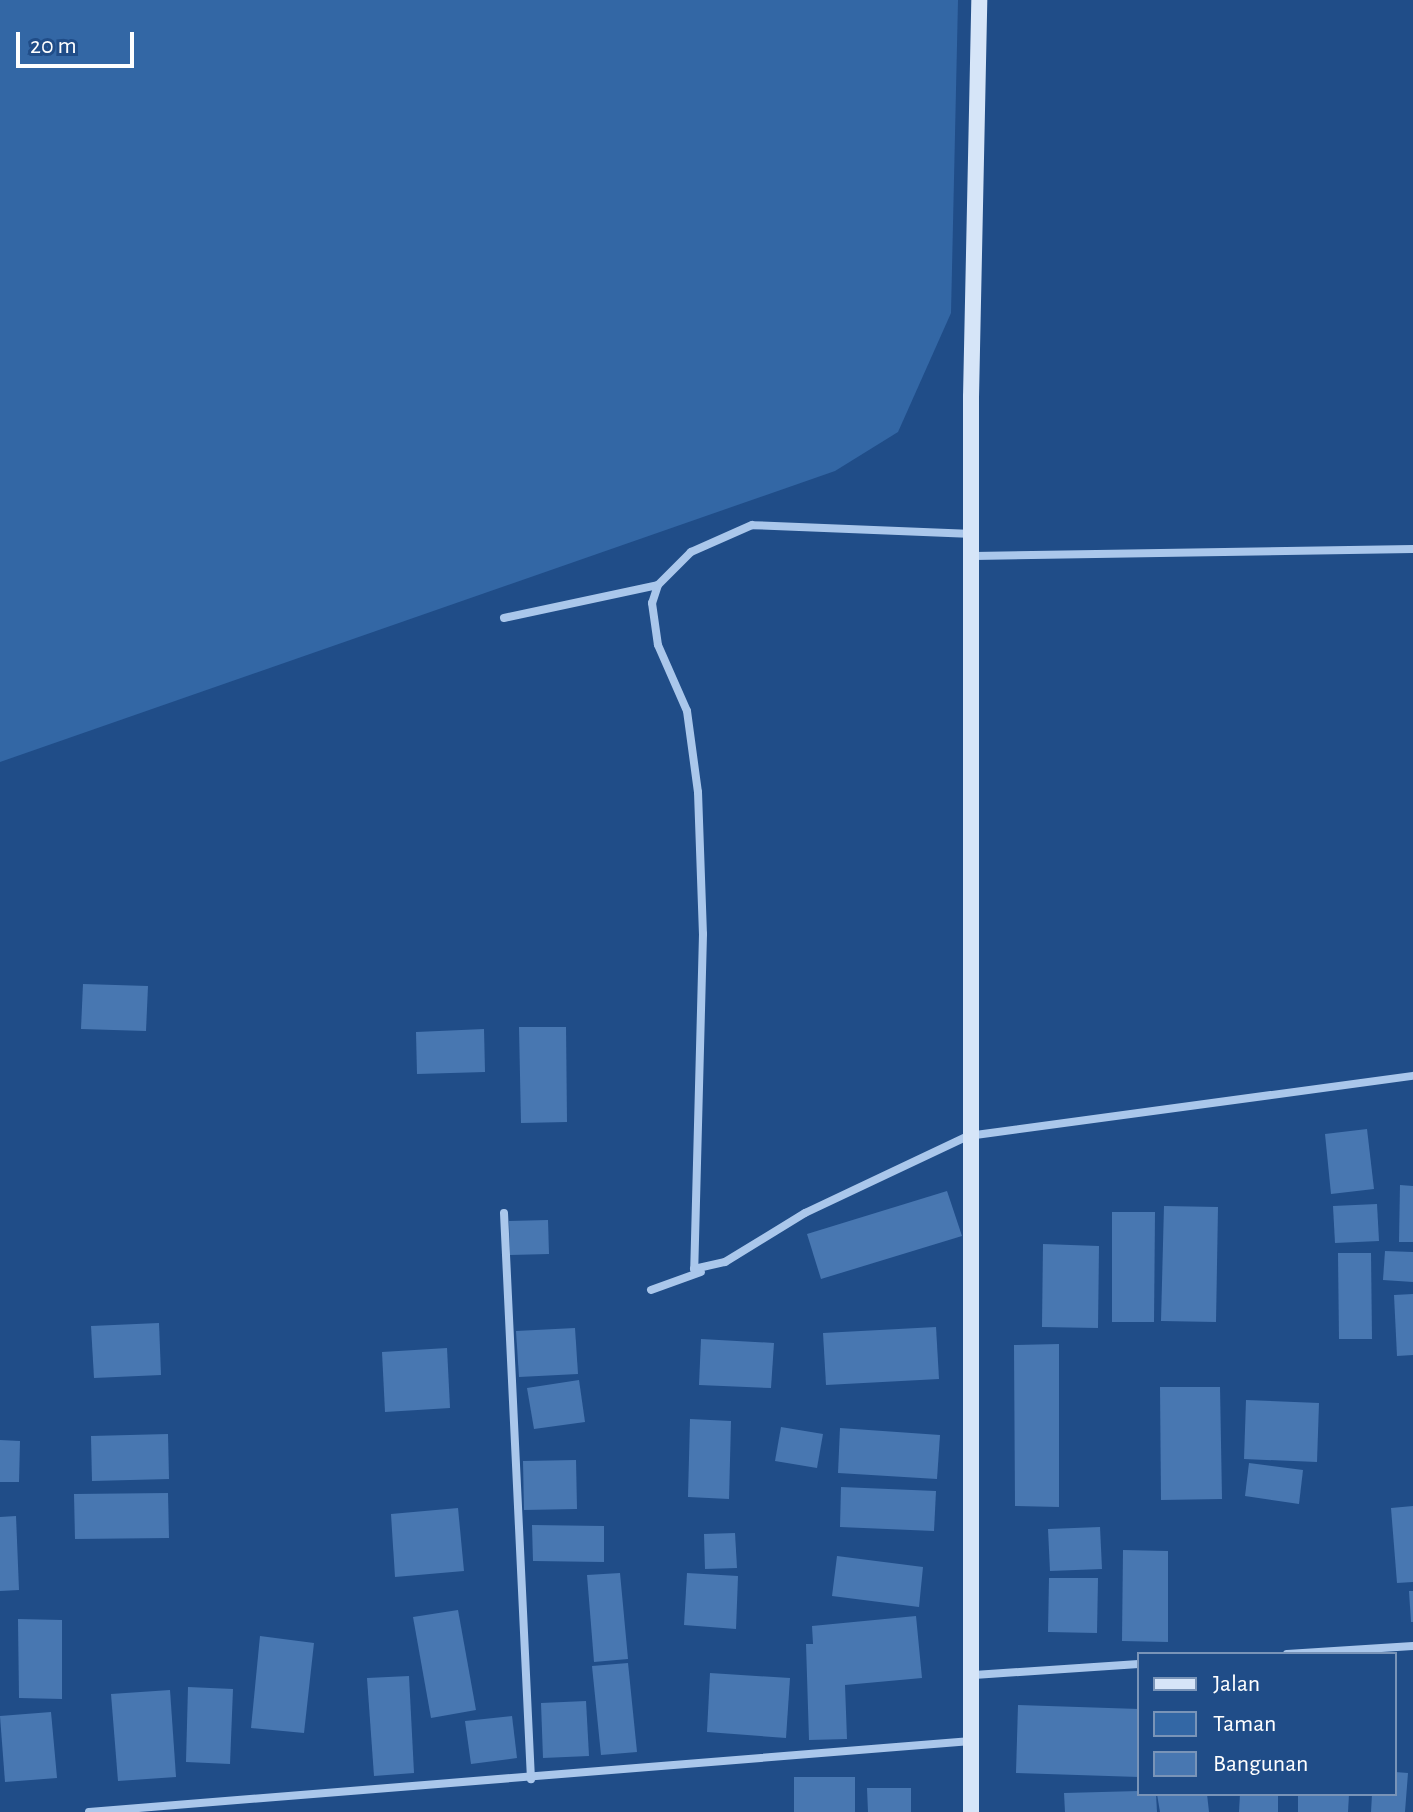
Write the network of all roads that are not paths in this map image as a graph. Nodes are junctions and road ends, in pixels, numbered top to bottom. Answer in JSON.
{"nodes":[{"id":1,"x":979,"y":0,"type":"edge"},
{"id":2,"x":974,"y":530,"type":"junction"},
{"id":3,"x":1413,"y":549,"type":"edge"},
{"id":4,"x":974,"y":556,"type":"junction"},
{"id":5,"x":658,"y":585,"type":"junction"},
{"id":6,"x":504,"y":618,"type":"dead end"},
{"id":7,"x":1413,"y":1076,"type":"edge"},
{"id":8,"x":968,"y":1136,"type":"junction"},
{"id":9,"x":504,"y":1213,"type":"dead end"},
{"id":10,"x":702,"y":1272,"type":"junction"},
{"id":11,"x":651,"y":1290,"type":"dead end"},
{"id":12,"x":1413,"y":1646,"type":"edge"},
{"id":13,"x":1318,"y":1652,"type":"edge"},
{"id":14,"x":1137,"y":1664,"type":"edge"},
{"id":15,"x":974,"y":1675,"type":"junction"},
{"id":16,"x":972,"y":1740,"type":"junction"},
{"id":17,"x":531,"y":1779,"type":"junction"},
{"id":18,"x":89,"y":1812,"type":"edge"},
{"id":19,"x":971,"y":1812,"type":"edge"}],
"edges":[{"from":1,"to":2,"type":"street"},
{"from":2,"to":4,"type":"street"},
{"from":2,"to":5,"type":"street"},
{"from":3,"to":4,"type":"street"},
{"from":4,"to":8,"type":"street"},
{"from":5,"to":6,"type":"street"},
{"from":5,"to":10,"type":"street"},
{"from":7,"to":8,"type":"street"},
{"from":8,"to":10,"type":"street"},
{"from":8,"to":15,"type":"street"},
{"from":9,"to":17,"type":"street"},
{"from":10,"to":11,"type":"street"},
{"from":12,"to":13,"type":"street"},
{"from":14,"to":15,"type":"street"},
{"from":15,"to":16,"type":"street"},
{"from":16,"to":17,"type":"street"},
{"from":16,"to":19,"type":"street"},
{"from":17,"to":18,"type":"street"}]}
